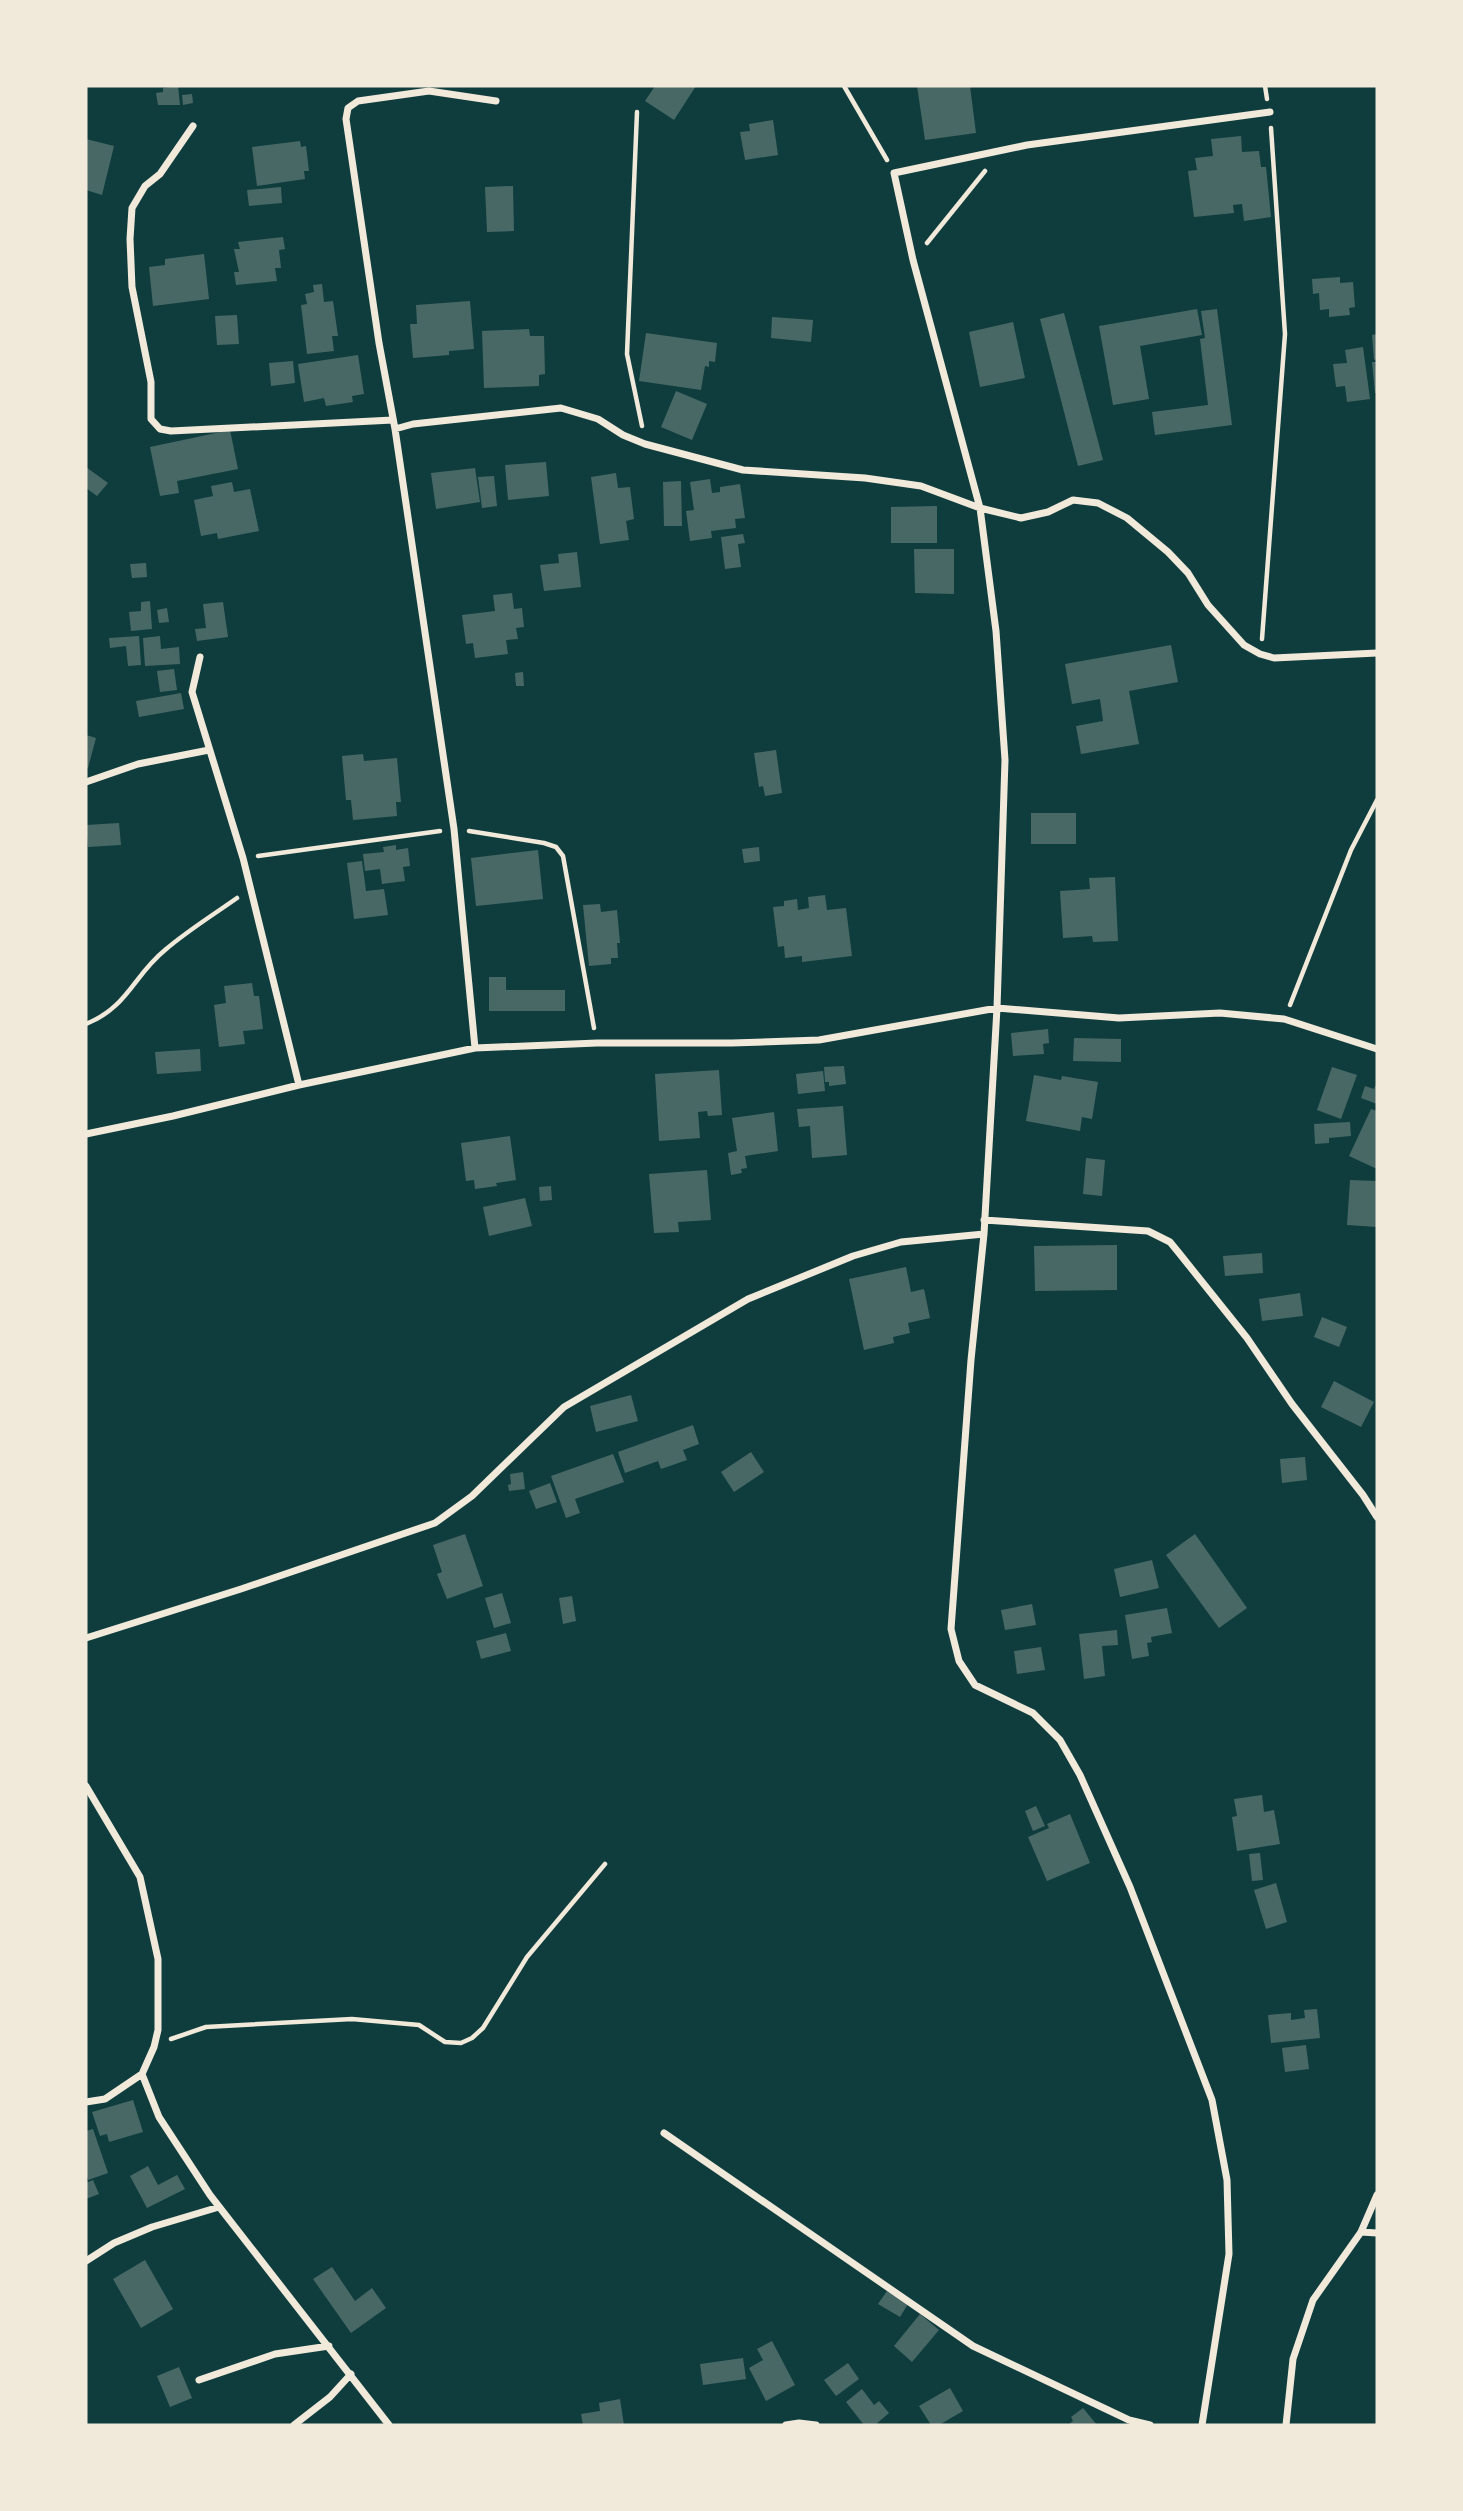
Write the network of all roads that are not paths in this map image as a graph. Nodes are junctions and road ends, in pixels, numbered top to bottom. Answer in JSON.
{"nodes":[{"id":1,"x":496,"y":101,"type":"dead end"},
{"id":2,"x":1270,"y":112,"type":"road end"},
{"id":3,"x":193,"y":126,"type":"dead end"},
{"id":4,"x":393,"y":420,"type":"junction"},
{"id":5,"x":395,"y":429,"type":"junction"},
{"id":6,"x":980,"y":508,"type":"junction"},
{"id":7,"x":1377,"y":653,"type":"edge"},
{"id":8,"x":200,"y":657,"type":"dead end"},
{"id":9,"x":209,"y":750,"type":"junction"},
{"id":10,"x":86,"y":782,"type":"edge"},
{"id":11,"x":997,"y":1008,"type":"junction"},
{"id":12,"x":475,"y":1048,"type":"junction"},
{"id":13,"x":1377,"y":1049,"type":"edge"},
{"id":14,"x":299,"y":1085,"type":"junction"},
{"id":15,"x":86,"y":1134,"type":"edge"},
{"id":16,"x":984,"y":1220,"type":"junction"},
{"id":17,"x":984,"y":1234,"type":"junction"},
{"id":18,"x":1377,"y":1517,"type":"edge"},
{"id":19,"x":86,"y":1638,"type":"edge"},
{"id":20,"x":86,"y":1786,"type":"edge"},
{"id":21,"x":142,"y":2074,"type":"junction"},
{"id":22,"x":86,"y":2102,"type":"edge"},
{"id":23,"x":664,"y":2133,"type":"dead end"},
{"id":24,"x":1377,"y":2195,"type":"edge"},
{"id":25,"x":219,"y":2207,"type":"junction"},
{"id":26,"x":1361,"y":2232,"type":"junction"},
{"id":27,"x":1377,"y":2233,"type":"edge"},
{"id":28,"x":86,"y":2261,"type":"edge"},
{"id":29,"x":329,"y":2346,"type":"junction"},
{"id":30,"x":351,"y":2374,"type":"junction"},
{"id":31,"x":199,"y":2380,"type":"dead end"},
{"id":32,"x":294,"y":2425,"type":"edge"},
{"id":33,"x":389,"y":2425,"type":"edge"},
{"id":34,"x":786,"y":2425,"type":"edge"},
{"id":35,"x":816,"y":2425,"type":"edge"},
{"id":36,"x":1150,"y":2425,"type":"edge"},
{"id":37,"x":1202,"y":2425,"type":"edge"},
{"id":38,"x":1286,"y":2425,"type":"edge"}],
"edges":[{"from":1,"to":4,"type":"street"},
{"from":2,"to":6,"type":"street"},
{"from":3,"to":4,"type":"street"},
{"from":4,"to":5,"type":"street"},
{"from":5,"to":6,"type":"street"},
{"from":5,"to":12,"type":"street"},
{"from":6,"to":7,"type":"street"},
{"from":6,"to":11,"type":"street"},
{"from":8,"to":9,"type":"street"},
{"from":9,"to":10,"type":"street"},
{"from":9,"to":14,"type":"street"},
{"from":11,"to":12,"type":"street"},
{"from":11,"to":13,"type":"street"},
{"from":11,"to":16,"type":"street"},
{"from":12,"to":14,"type":"street"},
{"from":14,"to":15,"type":"street"},
{"from":16,"to":17,"type":"street"},
{"from":16,"to":18,"type":"street"},
{"from":17,"to":19,"type":"street"},
{"from":17,"to":37,"type":"street"},
{"from":20,"to":21,"type":"street"},
{"from":21,"to":22,"type":"street"},
{"from":21,"to":25,"type":"street"},
{"from":23,"to":36,"type":"street"},
{"from":24,"to":26,"type":"street"},
{"from":25,"to":28,"type":"street"},
{"from":25,"to":29,"type":"street"},
{"from":26,"to":27,"type":"street"},
{"from":26,"to":38,"type":"street"},
{"from":29,"to":30,"type":"street"},
{"from":29,"to":31,"type":"street"},
{"from":30,"to":32,"type":"street"},
{"from":30,"to":33,"type":"street"},
{"from":34,"to":35,"type":"street"}]}
